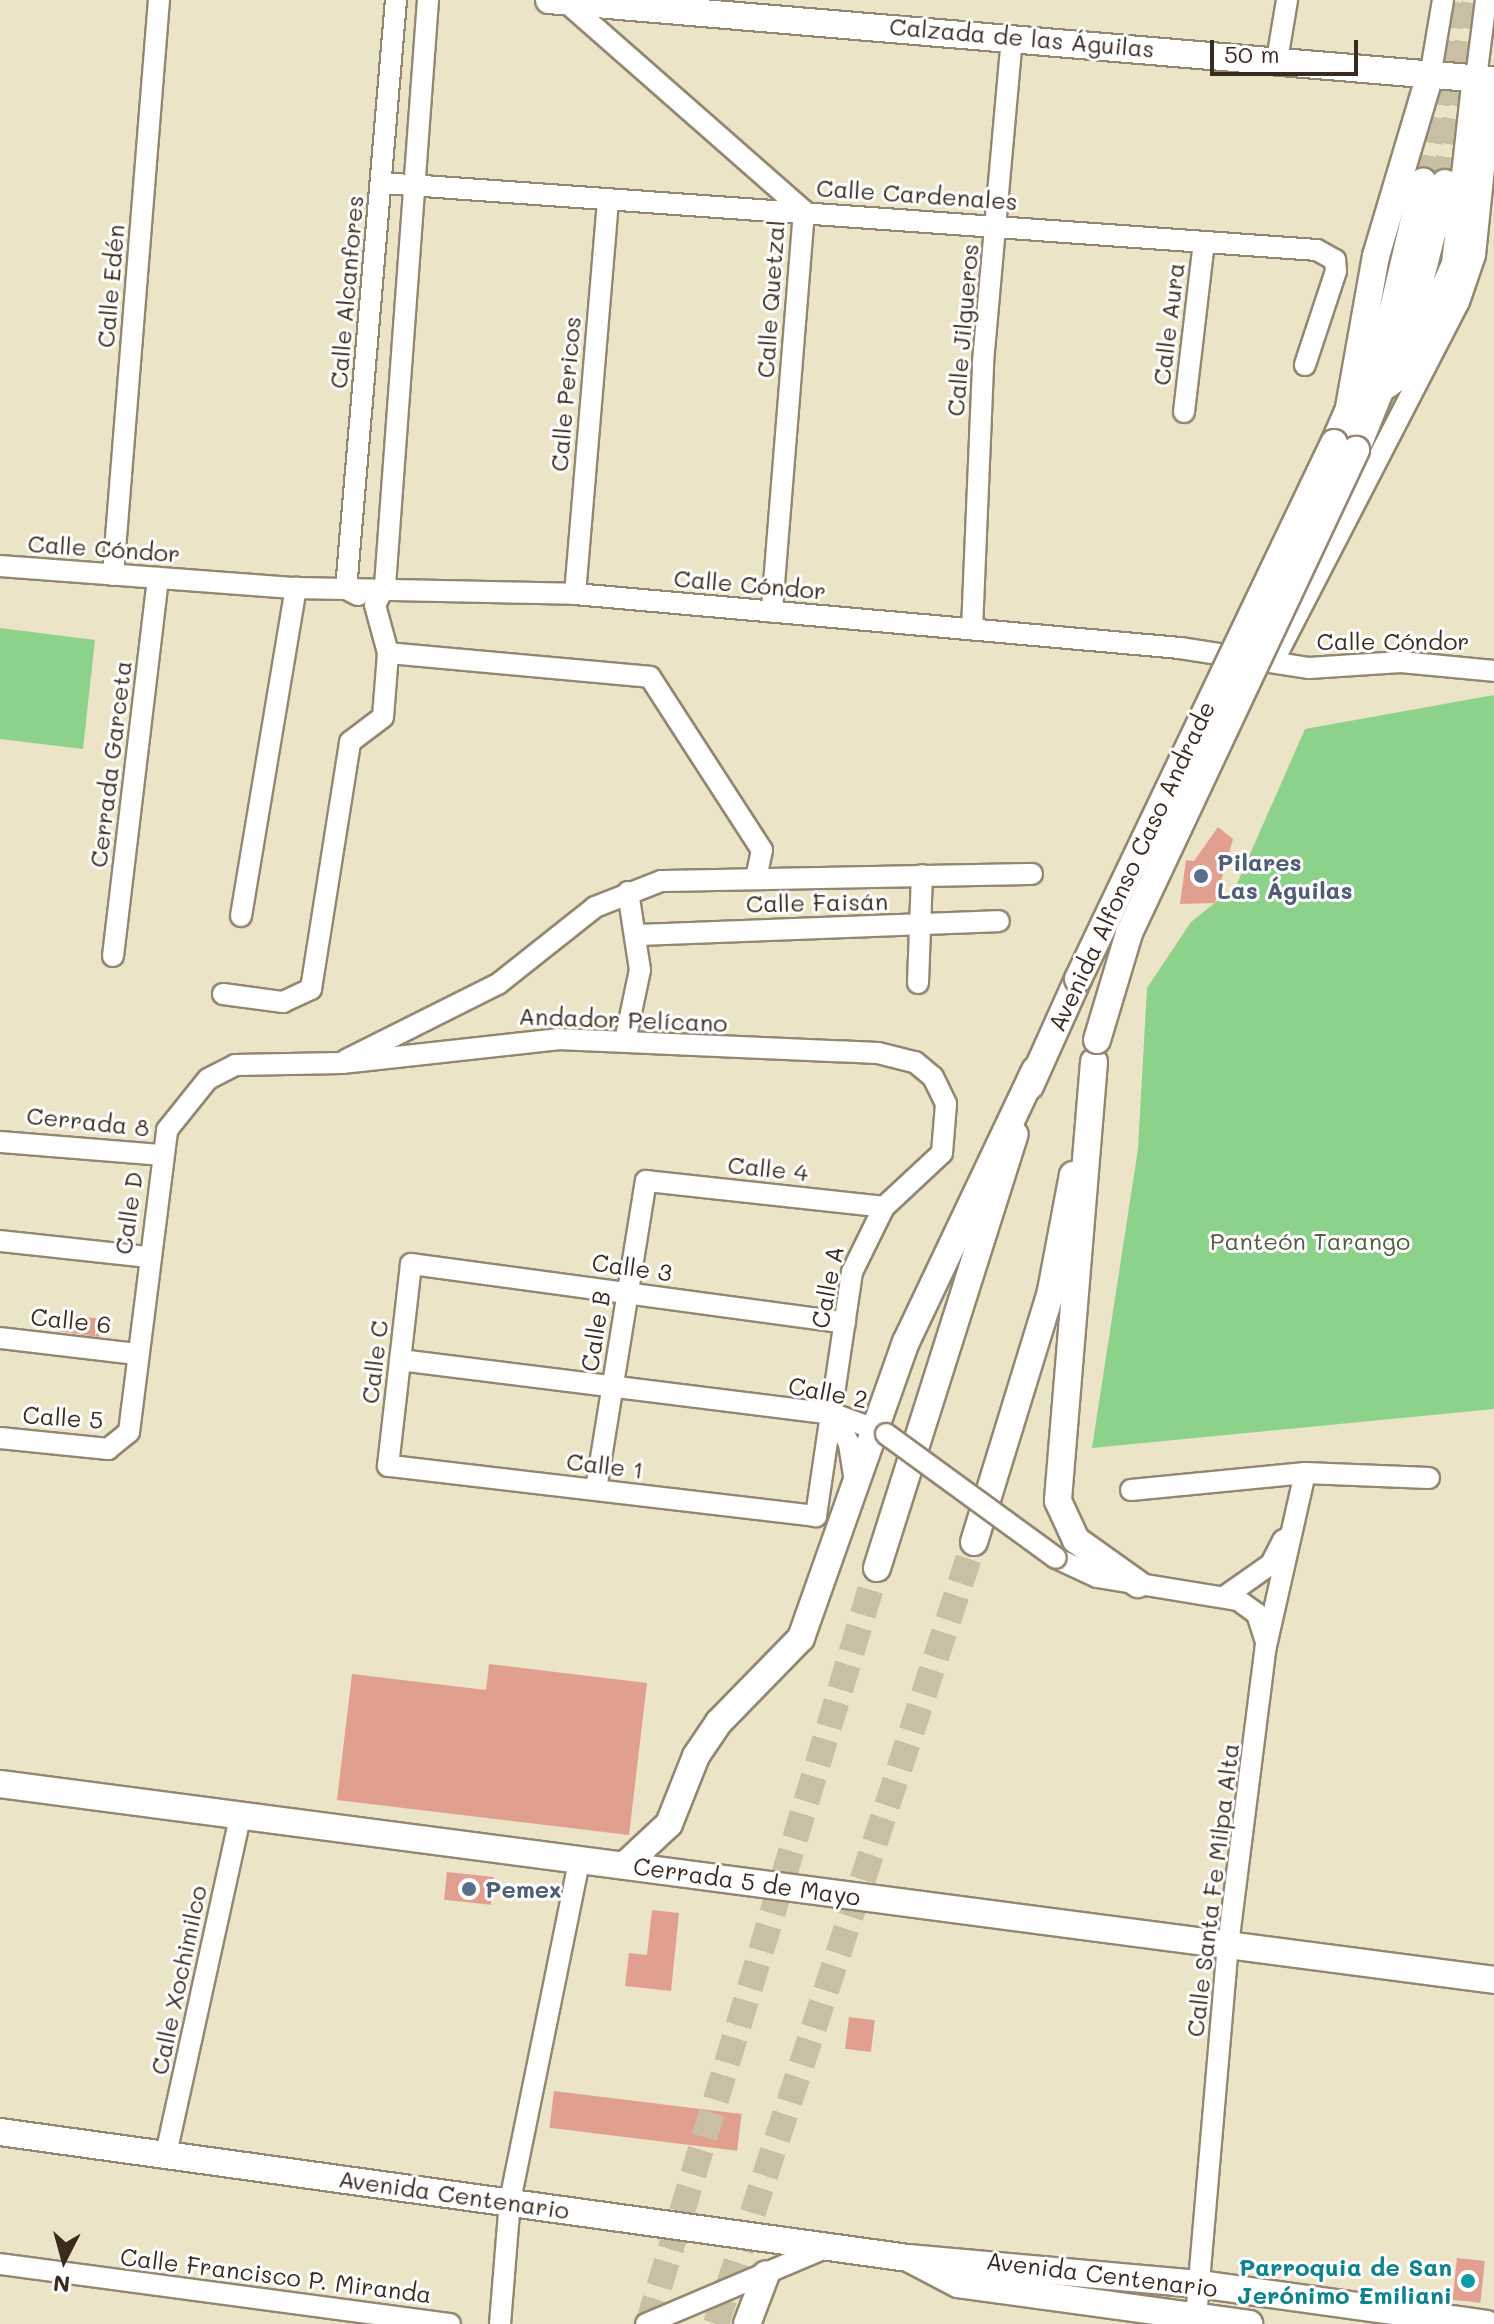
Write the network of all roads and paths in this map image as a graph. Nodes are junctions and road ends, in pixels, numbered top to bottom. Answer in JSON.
{"nodes":[{"id":1,"x":159,"y":0,"type":"edge"},
{"id":2,"x":396,"y":0,"type":"edge"},
{"id":3,"x":428,"y":0,"type":"edge"},
{"id":4,"x":1287,"y":0,"type":"edge"},
{"id":5,"x":1443,"y":0,"type":"edge"},
{"id":6,"x":1486,"y":0,"type":"edge"},
{"id":7,"x":557,"y":1,"type":"edge"},
{"id":8,"x":1012,"y":36,"type":"junction"},
{"id":9,"x":1277,"y":60,"type":"junction"},
{"id":10,"x":1431,"y":71,"type":"junction"},
{"id":11,"x":1487,"y":79,"type":"edge"},
{"id":12,"x":382,"y":183,"type":"junction"},
{"id":13,"x":415,"y":186,"type":"junction"},
{"id":14,"x":608,"y":199,"type":"junction"},
{"id":15,"x":804,"y":211,"type":"junction"},
{"id":16,"x":997,"y":226,"type":"junction"},
{"id":17,"x":1204,"y":243,"type":"junction"},
{"id":18,"x":1484,"y":255,"type":"edge"},
{"id":19,"x":1305,"y":365,"type":"dead end"},
{"id":20,"x":1387,"y":385,"type":"junction"},
{"id":21,"x":1184,"y":412,"type":"dead end"},
{"id":22,"x":1348,"y":413,"type":"junction"},
{"id":23,"x":1345,"y":446,"type":"junction"},
{"id":24,"x":0,"y":566,"type":"edge"},
{"id":25,"x":113,"y":575,"type":"junction"},
{"id":26,"x":158,"y":578,"type":"junction"},
{"id":27,"x":296,"y":588,"type":"junction"},
{"id":28,"x":346,"y":589,"type":"junction"},
{"id":29,"x":575,"y":594,"type":"junction"},
{"id":30,"x":380,"y":595,"type":"junction"},
{"id":31,"x":772,"y":612,"type":"junction"},
{"id":32,"x":972,"y":629,"type":"junction"},
{"id":33,"x":388,"y":653,"type":"junction"},
{"id":34,"x":1273,"y":662,"type":"junction"},
{"id":35,"x":1494,"y":671,"type":"edge"},
{"id":36,"x":1032,"y":874,"type":"dead end"},
{"id":37,"x":922,"y":875,"type":"junction"},
{"id":38,"x":756,"y":878,"type":"junction"},
{"id":39,"x":628,"y":892,"type":"junction"},
{"id":40,"x":241,"y":916,"type":"dead end"},
{"id":41,"x":999,"y":921,"type":"dead end"},
{"id":42,"x":923,"y":926,"type":"junction"},
{"id":43,"x":636,"y":935,"type":"junction"},
{"id":44,"x":113,"y":956,"type":"dead end"},
{"id":45,"x":918,"y":983,"type":"dead end"},
{"id":46,"x":223,"y":994,"type":"dead end"},
{"id":47,"x":625,"y":1041,"type":"junction"},
{"id":48,"x":1095,"y":1051,"type":"junction"},
{"id":49,"x":281,"y":1060,"type":"joint"},
{"id":50,"x":915,"y":1062,"type":"joint"},
{"id":51,"x":342,"y":1063,"type":"junction"},
{"id":52,"x":1035,"y":1070,"type":"junction"},
{"id":53,"x":4,"y":1140,"type":"edge"},
{"id":54,"x":162,"y":1155,"type":"junction"},
{"id":55,"x":646,"y":1181,"type":"joint"},
{"id":56,"x":884,"y":1207,"type":"junction"},
{"id":57,"x":0,"y":1241,"type":"edge"},
{"id":58,"x":148,"y":1257,"type":"junction"},
{"id":59,"x":411,"y":1264,"type":"joint"},
{"id":60,"x":628,"y":1292,"type":"junction"},
{"id":61,"x":845,"y":1323,"type":"junction"},
{"id":62,"x":0,"y":1338,"type":"edge"},
{"id":63,"x":137,"y":1354,"type":"junction"},
{"id":64,"x":400,"y":1360,"type":"junction"},
{"id":65,"x":613,"y":1389,"type":"junction"},
{"id":66,"x":834,"y":1414,"type":"junction"},
{"id":67,"x":881,"y":1430,"type":"junction"},
{"id":68,"x":0,"y":1438,"type":"edge"},
{"id":69,"x":121,"y":1443,"type":"joint"},
{"id":70,"x":388,"y":1466,"type":"joint"},
{"id":71,"x":1305,"y":1473,"type":"junction"},
{"id":72,"x":1429,"y":1478,"type":"dead end"},
{"id":73,"x":855,"y":1482,"type":"junction"},
{"id":74,"x":596,"y":1489,"type":"junction"},
{"id":75,"x":1131,"y":1490,"type":"dead end"},
{"id":76,"x":1302,"y":1500,"type":"junction"},
{"id":77,"x":816,"y":1516,"type":"joint"},
{"id":78,"x":974,"y":1542,"type":"tunnel mouth"},
{"id":79,"x":877,"y":1568,"type":"tunnel mouth"},
{"id":80,"x":1138,"y":1584,"type":"junction"},
{"id":81,"x":1227,"y":1595,"type":"junction"},
{"id":82,"x":1266,"y":1646,"type":"junction"},
{"id":83,"x":0,"y":1784,"type":"edge"},
{"id":84,"x":240,"y":1817,"type":"junction"},
{"id":85,"x":580,"y":1858,"type":"junction"},
{"id":86,"x":625,"y":1865,"type":"junction"},
{"id":87,"x":1228,"y":1945,"type":"junction"},
{"id":88,"x":1494,"y":1980,"type":"edge"},
{"id":89,"x":0,"y":2132,"type":"edge"},
{"id":90,"x":166,"y":2154,"type":"junction"},
{"id":91,"x":510,"y":2201,"type":"junction"},
{"id":92,"x":830,"y":2246,"type":"junction"},
{"id":93,"x":908,"y":2258,"type":"junction"},
{"id":94,"x":0,"y":2264,"type":"edge"},
{"id":95,"x":766,"y":2274,"type":"junction"},
{"id":96,"x":1199,"y":2284,"type":"junction"},
{"id":97,"x":1196,"y":2317,"type":"junction"},
{"id":98,"x":450,"y":2324,"type":"edge"},
{"id":99,"x":500,"y":2324,"type":"edge"},
{"id":100,"x":646,"y":2324,"type":"edge"},
{"id":101,"x":747,"y":2324,"type":"edge"},
{"id":102,"x":1249,"y":2324,"type":"edge"},
{"id":103,"x":1486,"y":2324,"type":"edge"}],
"edges":[{"from":1,"to":25,"type":"street","name":"Calle Edén"},
{"from":2,"to":12,"type":"street","name":"Calle Alcanfores"},
{"from":3,"to":13,"type":"street"},
{"from":4,"to":9,"type":"street"},
{"from":5,"to":10,"type":"street"},
{"from":6,"to":11,"type":"street"},
{"from":7,"to":8,"type":"main road","name":"Calzada de las Águilas"},
{"from":7,"to":15,"type":"street","name":"Calle Quetzal"},
{"from":8,"to":9,"type":"main road","name":"Calzada de las Águilas"},
{"from":8,"to":16,"type":"street","name":"Calle Jilgueros"},
{"from":9,"to":10,"type":"main road","name":"Calzada de las Águilas"},
{"from":10,"to":11,"type":"main road","name":"Calzada de las Águilas"},
{"from":10,"to":22,"type":"main road"},
{"from":11,"to":18,"type":"street"},
{"from":11,"to":20,"type":"main road"},
{"from":12,"to":13,"type":"street","name":"Calle Cardenales"},
{"from":12,"to":28,"type":"street","name":"Calle Alcanfores"},
{"from":13,"to":14,"type":"street","name":"Calle Cardenales"},
{"from":13,"to":30,"type":"street"},
{"from":14,"to":15,"type":"street","name":"Calle Cardenales"},
{"from":14,"to":29,"type":"street","name":"Calle Pericos"},
{"from":15,"to":16,"type":"street","name":"Calle Cardenales"},
{"from":15,"to":31,"type":"street","name":"Calle Quetzal"},
{"from":16,"to":17,"type":"street","name":"Calle Cardenales"},
{"from":16,"to":32,"type":"street","name":"Calle Jilgueros"},
{"from":17,"to":19,"type":"street","name":"Calle Cardenales"},
{"from":17,"to":21,"type":"street","name":"Calle Aura"},
{"from":18,"to":34,"type":"street"},
{"from":20,"to":22,"type":"main road","name":"Avenida Alfonso Caso Andrade"},
{"from":20,"to":23,"type":"main road","name":"Avenida Alfonso Caso Andrade"},
{"from":22,"to":23,"type":"main road","name":"Avenida Alfonso Caso Andrade"},
{"from":23,"to":48,"type":"main road","name":"Avenida Alfonso Caso Andrade","bridge":true},
{"from":23,"to":52,"type":"main road","name":"Avenida Alfonso Caso Andrade","bridge":true},
{"from":24,"to":25,"type":"street","name":"Calle Cóndor"},
{"from":25,"to":26,"type":"street","name":"Calle Cóndor"},
{"from":26,"to":27,"type":"street","name":"Calle Cóndor"},
{"from":26,"to":44,"type":"street","name":"Cerrada Garceta"},
{"from":27,"to":28,"type":"street","name":"Calle Cóndor"},
{"from":27,"to":40,"type":"street"},
{"from":28,"to":30,"type":"street","name":"Calle Cóndor"},
{"from":29,"to":30,"type":"street","name":"Calle Cóndor"},
{"from":29,"to":31,"type":"street","name":"Calle Cóndor"},
{"from":30,"to":33,"type":"street"},
{"from":31,"to":32,"type":"street","name":"Calle Cóndor"},
{"from":32,"to":34,"type":"street","name":"Calle Cóndor"},
{"from":33,"to":38,"type":"street"},
{"from":33,"to":46,"type":"street"},
{"from":34,"to":35,"type":"street","name":"Calle Cóndor"},
{"from":36,"to":37,"type":"street"},
{"from":37,"to":38,"type":"street"},
{"from":37,"to":42,"type":"street"},
{"from":38,"to":39,"type":"street"},
{"from":39,"to":43,"type":"street"},
{"from":39,"to":51,"type":"street"},
{"from":41,"to":42,"type":"street","name":"Calle Faisán"},
{"from":42,"to":43,"type":"street","name":"Calle Faisán"},
{"from":42,"to":45,"type":"street"},
{"from":43,"to":47,"type":"street"},
{"from":47,"to":50,"type":"street","name":"Andador Pelícano"},
{"from":47,"to":51,"type":"street","name":"Andador Pelícano"},
{"from":48,"to":78,"type":"main road","name":"Avenida Alfonso Caso Andrade"},
{"from":48,"to":80,"type":"main road"},
{"from":49,"to":51,"type":"street","name":"Andador Pelícano"},
{"from":49,"to":54,"type":"street","name":"Calle D"},
{"from":50,"to":56,"type":"street","name":"Calle A"},
{"from":52,"to":67,"type":"main road"},
{"from":52,"to":79,"type":"main road","name":"Avenida Alfonso Caso Andrade"},
{"from":53,"to":54,"type":"street","name":"Cerrada 8"},
{"from":54,"to":58,"type":"street","name":"Calle D"},
{"from":55,"to":56,"type":"street","name":"Calle 4"},
{"from":55,"to":60,"type":"street","name":"Calle B"},
{"from":56,"to":61,"type":"street","name":"Calle A"},
{"from":57,"to":58,"type":"street"},
{"from":58,"to":63,"type":"street","name":"Calle D"},
{"from":59,"to":60,"type":"street","name":"Calle 3"},
{"from":59,"to":64,"type":"street","name":"Calle C"},
{"from":60,"to":61,"type":"street","name":"Calle 3"},
{"from":60,"to":65,"type":"street","name":"Calle B"},
{"from":61,"to":66,"type":"street","name":"Calle A"},
{"from":62,"to":63,"type":"street","name":"Calle 6"},
{"from":63,"to":69,"type":"street","name":"Calle D"},
{"from":64,"to":65,"type":"street","name":"Calle 2"},
{"from":64,"to":70,"type":"street","name":"Calle C"},
{"from":65,"to":66,"type":"street","name":"Calle 2"},
{"from":65,"to":74,"type":"street","name":"Calle B"},
{"from":66,"to":67,"type":"street","name":"Calle 2"},
{"from":66,"to":73,"type":"street"},
{"from":66,"to":77,"type":"street","name":"Calle A"},
{"from":67,"to":73,"type":"main road"},
{"from":67,"to":80,"type":"street","name":"Calle 2","bridge":true},
{"from":68,"to":69,"type":"street","name":"Calle 5"},
{"from":70,"to":74,"type":"street","name":"Calle 1"},
{"from":71,"to":72,"type":"street"},
{"from":71,"to":75,"type":"street"},
{"from":71,"to":76,"type":"street","name":"Calle Santa Fe Milpa Alta"},
{"from":73,"to":86,"type":"main road"},
{"from":74,"to":77,"type":"street","name":"Calle 1"},
{"from":76,"to":81,"type":"street"},
{"from":76,"to":82,"type":"street","name":"Calle Santa Fe Milpa Alta"},
{"from":80,"to":81,"type":"street","name":"Calle 2"},
{"from":81,"to":82,"type":"street","name":"Calle 2"},
{"from":82,"to":87,"type":"street","name":"Calle Santa Fe Milpa Alta"},
{"from":83,"to":84,"type":"main road","name":"Cerrada 5 de Mayo"},
{"from":84,"to":85,"type":"main road","name":"Cerrada 5 de Mayo"},
{"from":84,"to":90,"type":"street","name":"Calle Xochimilco"},
{"from":85,"to":86,"type":"main road","name":"Cerrada 5 de Mayo"},
{"from":85,"to":91,"type":"street"},
{"from":86,"to":87,"type":"main road","name":"Cerrada 5 de Mayo"},
{"from":87,"to":88,"type":"main road","name":"Cerrada 5 de Mayo"},
{"from":87,"to":96,"type":"street","name":"Calle Santa Fe Milpa Alta"},
{"from":89,"to":90,"type":"main road","name":"Avenida Centenario"},
{"from":90,"to":91,"type":"main road","name":"Avenida Centenario"},
{"from":91,"to":92,"type":"main road","name":"Avenida Centenario"},
{"from":91,"to":99,"type":"street"},
{"from":92,"to":93,"type":"main road","name":"Avenida Centenario"},
{"from":92,"to":95,"type":"street"},
{"from":93,"to":96,"type":"main road","name":"Avenida Centenario"},
{"from":93,"to":97,"type":"main road","name":"Avenida Centenario"},
{"from":94,"to":98,"type":"street","name":"Calle Francisco P. Miranda"},
{"from":95,"to":100,"type":"street"},
{"from":95,"to":101,"type":"main road"},
{"from":96,"to":97,"type":"street","name":"Calle Santa Fe Milpa Alta"},
{"from":96,"to":103,"type":"main road","name":"Avenida Centenario"},
{"from":97,"to":102,"type":"main road","name":"Avenida Centenario"}]}
